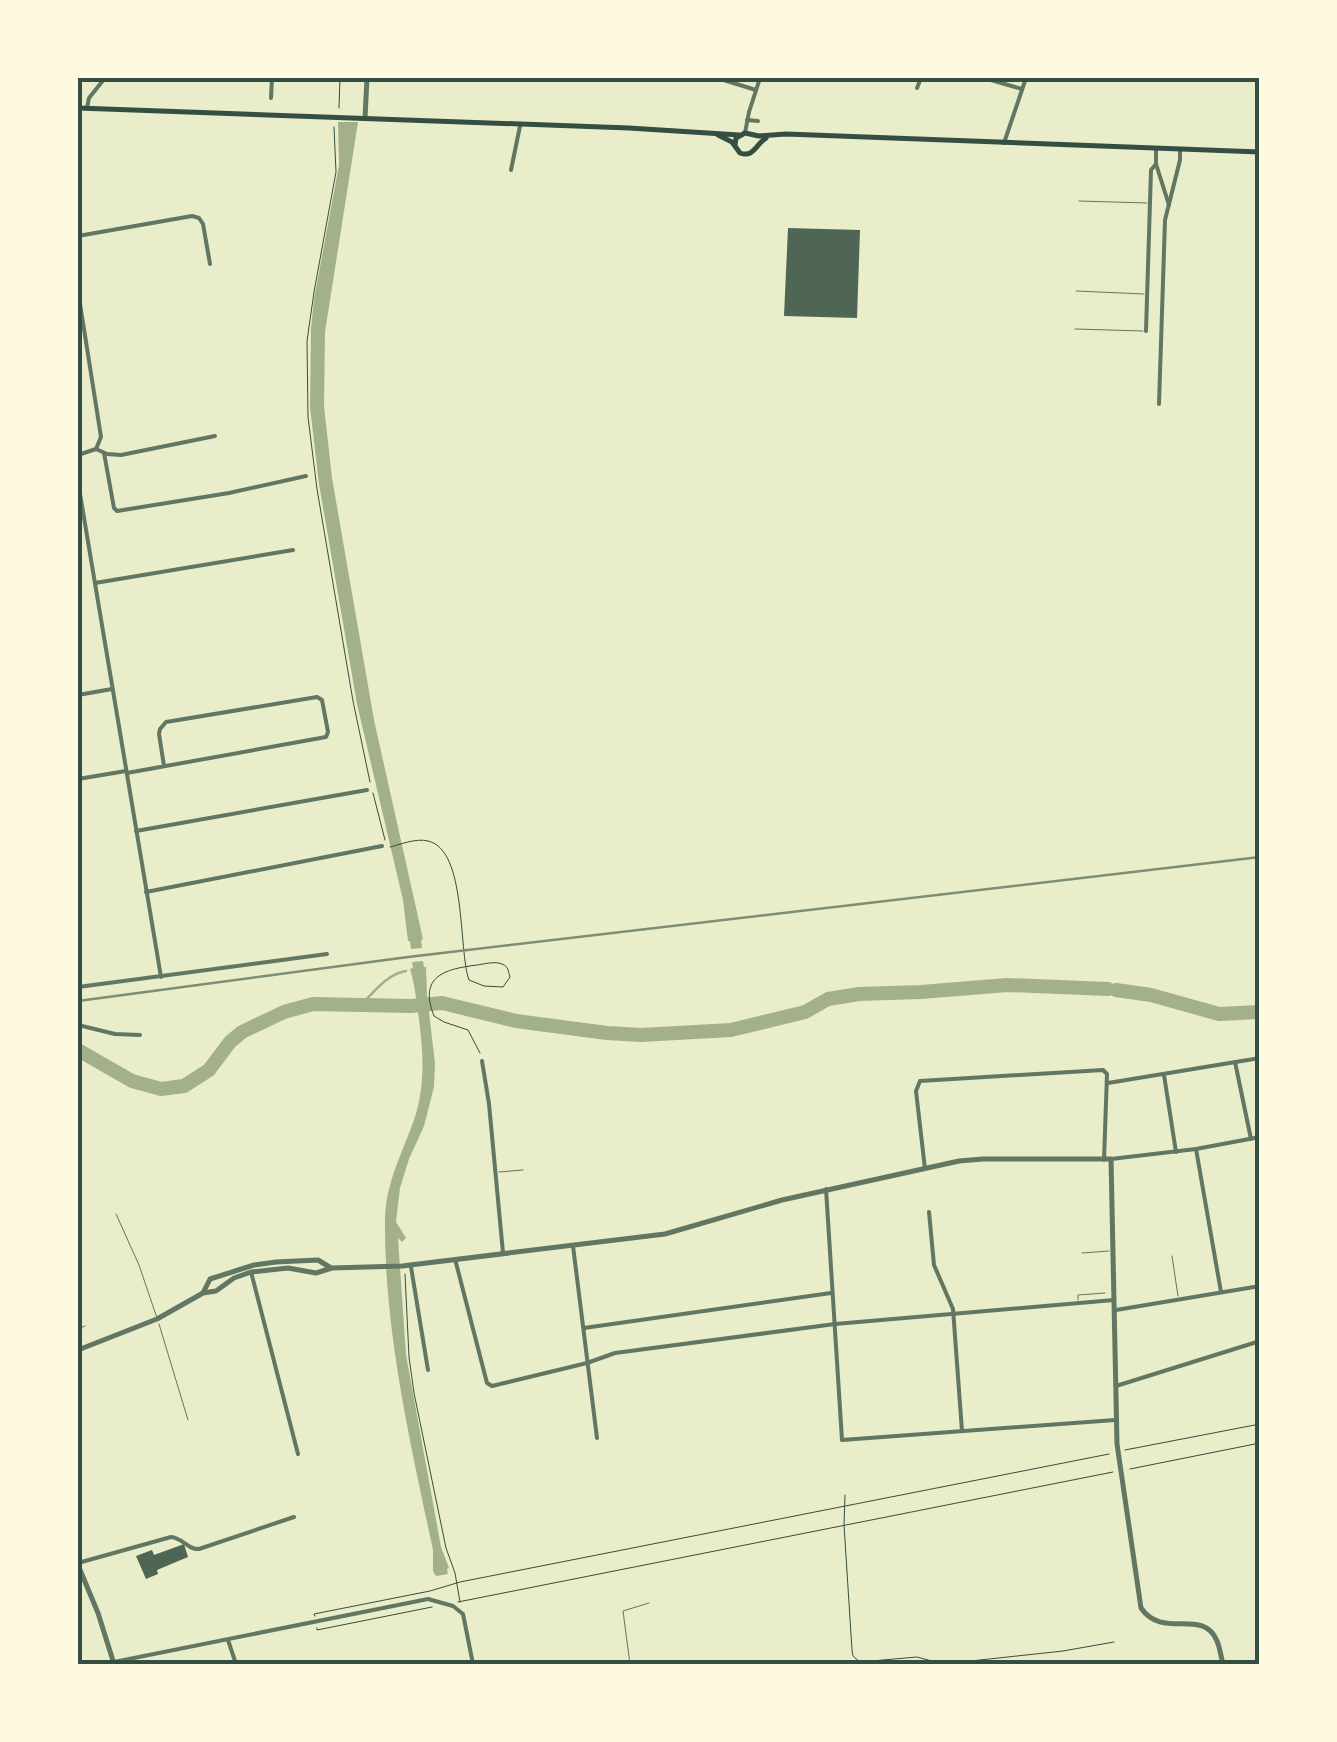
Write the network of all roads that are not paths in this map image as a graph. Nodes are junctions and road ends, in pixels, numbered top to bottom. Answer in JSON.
{"nodes":[{"id":1,"x":104,"y":78,"type":"edge"},
{"id":2,"x":272,"y":78,"type":"edge"},
{"id":3,"x":368,"y":78,"type":"edge"},
{"id":4,"x":717,"y":78,"type":"edge"},
{"id":5,"x":760,"y":78,"type":"edge"},
{"id":6,"x":920,"y":78,"type":"edge"},
{"id":7,"x":984,"y":78,"type":"edge"},
{"id":8,"x":1026,"y":78,"type":"edge"},
{"id":9,"x":917,"y":88,"type":"dead end"},
{"id":10,"x":1022,"y":89,"type":"junction"},
{"id":11,"x":756,"y":90,"type":"junction"},
{"id":12,"x":271,"y":98,"type":"dead end"},
{"id":13,"x":78,"y":108,"type":"edge"},
{"id":14,"x":87,"y":108,"type":"junction"},
{"id":15,"x":362,"y":117,"type":"junction"},
{"id":16,"x":746,"y":120,"type":"junction"},
{"id":17,"x":758,"y":121,"type":"dead end"},
{"id":18,"x":520,"y":124,"type":"junction"},
{"id":19,"x":711,"y":132,"type":"junction"},
{"id":20,"x":745,"y":134,"type":"junction"},
{"id":21,"x":776,"y":135,"type":"junction"},
{"id":22,"x":1004,"y":143,"type":"junction"},
{"id":23,"x":735,"y":145,"type":"junction"},
{"id":24,"x":756,"y":147,"type":"junction"},
{"id":25,"x":1156,"y":148,"type":"junction"},
{"id":26,"x":1180,"y":150,"type":"junction"},
{"id":27,"x":1260,"y":152,"type":"edge"},
{"id":28,"x":1156,"y":164,"type":"junction"},
{"id":29,"x":510,"y":170,"type":"dead end"},
{"id":30,"x":1079,"y":201,"type":"dead end"},
{"id":31,"x":1150,"y":203,"type":"junction"},
{"id":32,"x":1169,"y":204,"type":"junction"},
{"id":33,"x":78,"y":236,"type":"edge"},
{"id":34,"x":210,"y":264,"type":"dead end"},
{"id":35,"x":78,"y":291,"type":"edge"},
{"id":36,"x":1076,"y":292,"type":"dead end"},
{"id":37,"x":1148,"y":294,"type":"junction"},
{"id":38,"x":1075,"y":329,"type":"dead end"},
{"id":39,"x":1146,"y":331,"type":"joint"},
{"id":40,"x":1159,"y":404,"type":"dead end"},
{"id":41,"x":216,"y":436,"type":"dead end"},
{"id":42,"x":96,"y":449,"type":"junction"},
{"id":43,"x":78,"y":454,"type":"edge"},
{"id":44,"x":104,"y":454,"type":"junction"},
{"id":45,"x":306,"y":476,"type":"dead end"},
{"id":46,"x":78,"y":482,"type":"edge"},
{"id":47,"x":293,"y":550,"type":"dead end"},
{"id":48,"x":95,"y":583,"type":"junction"},
{"id":49,"x":113,"y":689,"type":"junction"},
{"id":50,"x":78,"y":695,"type":"edge"},
{"id":51,"x":164,"y":766,"type":"junction"},
{"id":52,"x":126,"y":772,"type":"junction"},
{"id":53,"x":78,"y":780,"type":"edge"},
{"id":54,"x":367,"y":790,"type":"dead end"},
{"id":55,"x":136,"y":831,"type":"junction"},
{"id":56,"x":384,"y":847,"type":"road end"},
{"id":57,"x":146,"y":892,"type":"junction"},
{"id":58,"x":327,"y":954,"type":"dead end"},
{"id":59,"x":161,"y":977,"type":"junction"},
{"id":60,"x":78,"y":987,"type":"edge"},
{"id":61,"x":78,"y":1025,"type":"edge"},
{"id":62,"x":140,"y":1034,"type":"dead end"},
{"id":63,"x":1260,"y":1058,"type":"edge"},
{"id":64,"x":482,"y":1060,"type":"road end"},
{"id":65,"x":1235,"y":1062,"type":"junction"},
{"id":66,"x":1164,"y":1074,"type":"junction"},
{"id":67,"x":1108,"y":1083,"type":"junction"},
{"id":68,"x":1260,"y":1137,"type":"edge"},
{"id":69,"x":1250,"y":1139,"type":"junction"},
{"id":70,"x":1196,"y":1149,"type":"junction"},
{"id":71,"x":1176,"y":1152,"type":"junction"},
{"id":72,"x":1107,"y":1160,"type":"junction"},
{"id":73,"x":925,"y":1168,"type":"junction"},
{"id":74,"x":523,"y":1170,"type":"dead end"},
{"id":75,"x":496,"y":1172,"type":"junction"},
{"id":76,"x":826,"y":1189,"type":"junction"},
{"id":77,"x":930,"y":1212,"type":"dead end"},
{"id":78,"x":116,"y":1214,"type":"dead end"},
{"id":79,"x":573,"y":1246,"type":"junction"},
{"id":80,"x":1113,"y":1251,"type":"junction"},
{"id":81,"x":1082,"y":1252,"type":"dead end"},
{"id":82,"x":503,"y":1253,"type":"junction"},
{"id":83,"x":1172,"y":1256,"type":"dead end"},
{"id":84,"x":455,"y":1259,"type":"junction"},
{"id":85,"x":410,"y":1265,"type":"junction"},
{"id":86,"x":332,"y":1268,"type":"junction"},
{"id":87,"x":252,"y":1272,"type":"junction"},
{"id":88,"x":1260,"y":1286,"type":"edge"},
{"id":89,"x":1221,"y":1292,"type":"junction"},
{"id":90,"x":833,"y":1293,"type":"junction"},
{"id":91,"x":1104,"y":1293,"type":"dead end"},
{"id":92,"x":203,"y":1294,"type":"junction"},
{"id":93,"x":1114,"y":1300,"type":"junction"},
{"id":94,"x":1178,"y":1300,"type":"junction"},
{"id":95,"x":1078,"y":1303,"type":"junction"},
{"id":96,"x":1114,"y":1311,"type":"junction"},
{"id":97,"x":954,"y":1314,"type":"junction"},
{"id":98,"x":157,"y":1319,"type":"junction"},
{"id":99,"x":835,"y":1324,"type":"junction"},
{"id":100,"x":86,"y":1326,"type":"dead end"},
{"id":101,"x":584,"y":1328,"type":"junction"},
{"id":102,"x":78,"y":1329,"type":"edge"},
{"id":103,"x":1260,"y":1341,"type":"edge"},
{"id":104,"x":78,"y":1350,"type":"edge"},
{"id":105,"x":587,"y":1363,"type":"junction"},
{"id":106,"x":428,"y":1370,"type":"dead end"},
{"id":107,"x":1116,"y":1386,"type":"junction"},
{"id":108,"x":188,"y":1420,"type":"dead end"},
{"id":109,"x":1116,"y":1420,"type":"junction"},
{"id":110,"x":962,"y":1430,"type":"junction"},
{"id":111,"x":597,"y":1438,"type":"dead end"},
{"id":112,"x":298,"y":1454,"type":"dead end"},
{"id":113,"x":294,"y":1517,"type":"dead end"},
{"id":114,"x":78,"y":1564,"type":"edge"},
{"id":115,"x":648,"y":1604,"type":"dead end"},
{"id":116,"x":228,"y":1640,"type":"junction"},
{"id":117,"x":114,"y":1663,"type":"edge"},
{"id":118,"x":236,"y":1664,"type":"edge"},
{"id":119,"x":472,"y":1664,"type":"edge"},
{"id":120,"x":630,"y":1664,"type":"edge"},
{"id":121,"x":1223,"y":1664,"type":"edge"}],
"edges":[{"from":1,"to":14,"type":"street"},
{"from":2,"to":12,"type":"street"},
{"from":3,"to":15,"type":"street"},
{"from":4,"to":11,"type":"street"},
{"from":5,"to":11,"type":"street"},
{"from":6,"to":9,"type":"street"},
{"from":7,"to":10,"type":"street"},
{"from":8,"to":10,"type":"street"},
{"from":10,"to":22,"type":"street"},
{"from":11,"to":16,"type":"street"},
{"from":13,"to":14,"type":"main road"},
{"from":14,"to":15,"type":"main road"},
{"from":15,"to":18,"type":"main road"},
{"from":16,"to":17,"type":"street"},
{"from":16,"to":20,"type":"street"},
{"from":18,"to":19,"type":"main road"},
{"from":18,"to":29,"type":"street"},
{"from":19,"to":20,"type":"main road"},
{"from":19,"to":23,"type":"main road"},
{"from":20,"to":21,"type":"main road"},
{"from":20,"to":23,"type":"main road"},
{"from":20,"to":24,"type":"main road"},
{"from":21,"to":22,"type":"main road"},
{"from":21,"to":24,"type":"main road"},
{"from":22,"to":25,"type":"main road"},
{"from":23,"to":24,"type":"main road"},
{"from":25,"to":26,"type":"main road"},
{"from":25,"to":28,"type":"street"},
{"from":26,"to":27,"type":"main road"},
{"from":26,"to":32,"type":"street"},
{"from":28,"to":31,"type":"street"},
{"from":28,"to":32,"type":"street"},
{"from":30,"to":31,"type":"lane"},
{"from":31,"to":37,"type":"street"},
{"from":32,"to":40,"type":"street"},
{"from":33,"to":34,"type":"street"},
{"from":35,"to":42,"type":"street"},
{"from":36,"to":37,"type":"lane"},
{"from":37,"to":39,"type":"street"},
{"from":38,"to":39,"type":"lane"},
{"from":41,"to":44,"type":"street"},
{"from":42,"to":43,"type":"street"},
{"from":42,"to":44,"type":"street"},
{"from":44,"to":45,"type":"street"},
{"from":46,"to":48,"type":"street"},
{"from":47,"to":48,"type":"street"},
{"from":48,"to":49,"type":"street"},
{"from":49,"to":50,"type":"street"},
{"from":49,"to":52,"type":"street"},
{"from":51,"to":51,"type":"street"},
{"from":51,"to":52,"type":"street"},
{"from":52,"to":53,"type":"street"},
{"from":52,"to":55,"type":"street"},
{"from":54,"to":55,"type":"street"},
{"from":55,"to":57,"type":"street"},
{"from":56,"to":57,"type":"street"},
{"from":57,"to":59,"type":"street"},
{"from":58,"to":59,"type":"street"},
{"from":59,"to":60,"type":"street"},
{"from":61,"to":62,"type":"street"},
{"from":63,"to":65,"type":"street"},
{"from":64,"to":75,"type":"street"},
{"from":65,"to":66,"type":"street"},
{"from":65,"to":69,"type":"street"},
{"from":66,"to":67,"type":"street"},
{"from":66,"to":71,"type":"street"},
{"from":67,"to":72,"type":"street"},
{"from":67,"to":73,"type":"street"},
{"from":68,"to":69,"type":"street"},
{"from":69,"to":70,"type":"street"},
{"from":70,"to":71,"type":"street"},
{"from":70,"to":89,"type":"street"},
{"from":71,"to":72,"type":"street"},
{"from":72,"to":73,"type":"street"},
{"from":72,"to":80,"type":"street"},
{"from":73,"to":76,"type":"street"},
{"from":74,"to":75,"type":"lane"},
{"from":75,"to":82,"type":"street"},
{"from":76,"to":79,"type":"street"},
{"from":76,"to":90,"type":"street"},
{"from":77,"to":97,"type":"street"},
{"from":78,"to":98,"type":"lane"},
{"from":79,"to":82,"type":"street"},
{"from":79,"to":101,"type":"street"},
{"from":80,"to":81,"type":"lane"},
{"from":80,"to":93,"type":"street"},
{"from":82,"to":84,"type":"street"},
{"from":83,"to":94,"type":"lane"},
{"from":84,"to":85,"type":"street"},
{"from":84,"to":105,"type":"street"},
{"from":85,"to":86,"type":"street"},
{"from":85,"to":106,"type":"street"},
{"from":86,"to":87,"type":"street"},
{"from":86,"to":92,"type":"street"},
{"from":87,"to":92,"type":"street"},
{"from":87,"to":112,"type":"street"},
{"from":88,"to":89,"type":"street"},
{"from":89,"to":94,"type":"street"},
{"from":90,"to":99,"type":"street"},
{"from":90,"to":101,"type":"street"},
{"from":91,"to":95,"type":"lane"},
{"from":92,"to":98,"type":"street"},
{"from":93,"to":95,"type":"street"},
{"from":93,"to":96,"type":"street"},
{"from":94,"to":96,"type":"street"},
{"from":95,"to":97,"type":"street"},
{"from":96,"to":107,"type":"street"},
{"from":97,"to":99,"type":"street"},
{"from":97,"to":110,"type":"street"},
{"from":98,"to":104,"type":"street"},
{"from":98,"to":108,"type":"lane"},
{"from":99,"to":105,"type":"street"},
{"from":99,"to":110,"type":"street"},
{"from":100,"to":102,"type":"lane"},
{"from":101,"to":105,"type":"street"},
{"from":103,"to":107,"type":"street"},
{"from":105,"to":111,"type":"street"},
{"from":107,"to":109,"type":"street"},
{"from":109,"to":110,"type":"street"},
{"from":109,"to":121,"type":"street"},
{"from":113,"to":114,"type":"street"},
{"from":114,"to":117,"type":"street"},
{"from":115,"to":120,"type":"lane"},
{"from":116,"to":117,"type":"street"},
{"from":116,"to":118,"type":"street"},
{"from":116,"to":119,"type":"street"}]}
